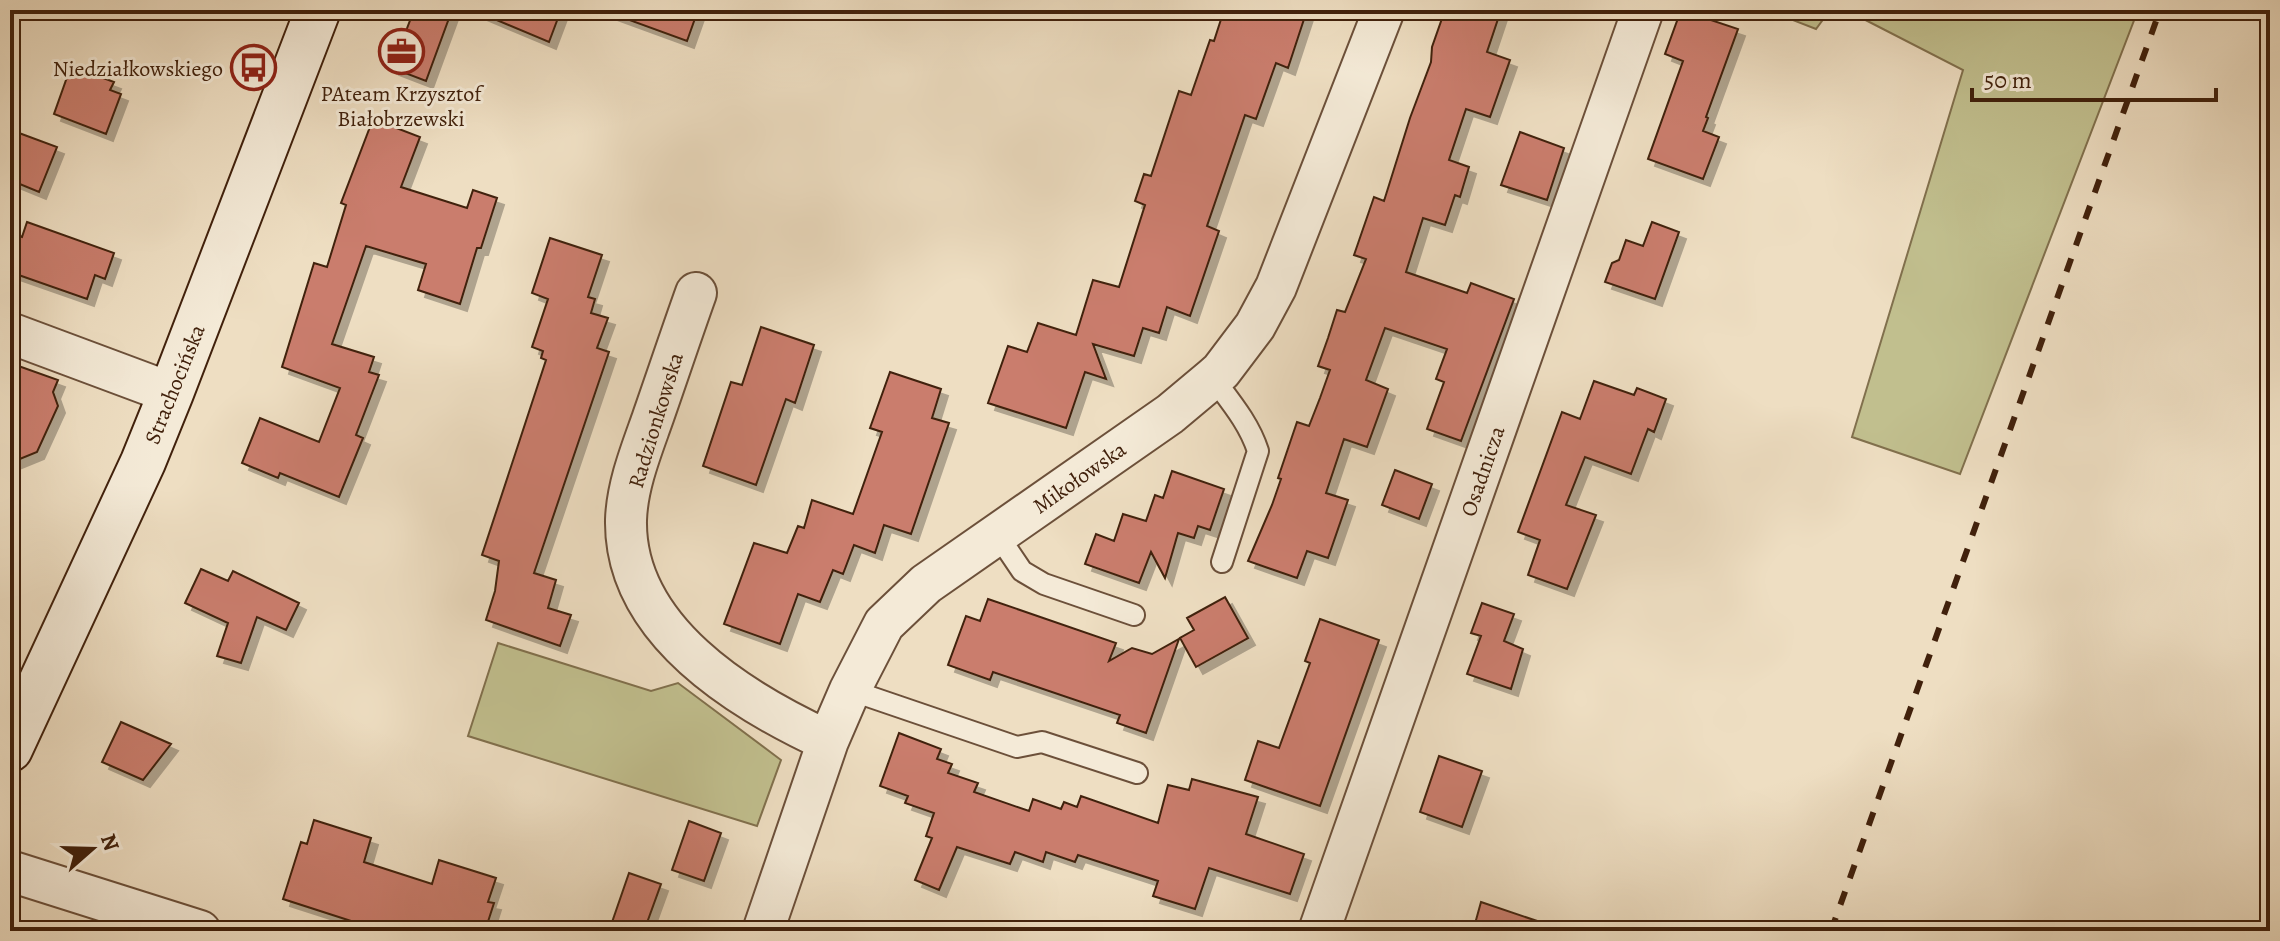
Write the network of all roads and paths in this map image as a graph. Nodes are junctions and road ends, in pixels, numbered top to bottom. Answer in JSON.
{"nodes":[{"id":1,"x":318,"y":10,"type":"edge"},
{"id":2,"x":1384,"y":10,"type":"edge"},
{"id":3,"x":1643,"y":10,"type":"edge"},
{"id":4,"x":696,"y":293,"type":"dead end"},
{"id":5,"x":10,"y":333,"type":"edge"},
{"id":6,"x":1213,"y":378,"type":"junction"},
{"id":7,"x":171,"y":393,"type":"junction"},
{"id":8,"x":997,"y":534,"type":"junction"},
{"id":9,"x":1222,"y":562,"type":"dead end"},
{"id":10,"x":1134,"y":615,"type":"dead end"},
{"id":11,"x":850,"y":690,"type":"junction"},
{"id":12,"x":828,"y":741,"type":"junction"},
{"id":13,"x":10,"y":749,"type":"edge"},
{"id":14,"x":1137,"y":773,"type":"dead end"},
{"id":15,"x":10,"y":871,"type":"edge"},
{"id":16,"x":200,"y":931,"type":"edge"},
{"id":17,"x":763,"y":931,"type":"edge"},
{"id":18,"x":1319,"y":931,"type":"edge"}],
"edges":[{"from":1,"to":7,"type":"main road","name":"Strachocińska"},
{"from":2,"to":6,"type":"street","name":"Mikołowska"},
{"from":3,"to":18,"type":"street","name":"Osadnicza"},
{"from":4,"to":12,"type":"street","name":"Radzionkowska"},
{"from":5,"to":7,"type":"street"},
{"from":6,"to":8,"type":"street","name":"Mikołowska"},
{"from":6,"to":9,"type":"lane"},
{"from":7,"to":13,"type":"main road","name":"Strachocińska"},
{"from":8,"to":10,"type":"lane"},
{"from":8,"to":11,"type":"street","name":"Mikołowska"},
{"from":11,"to":12,"type":"street","name":"Mikołowska"},
{"from":11,"to":14,"type":"lane"},
{"from":12,"to":17,"type":"street","name":"Mikołowska"},
{"from":15,"to":16,"type":"street"}]}
